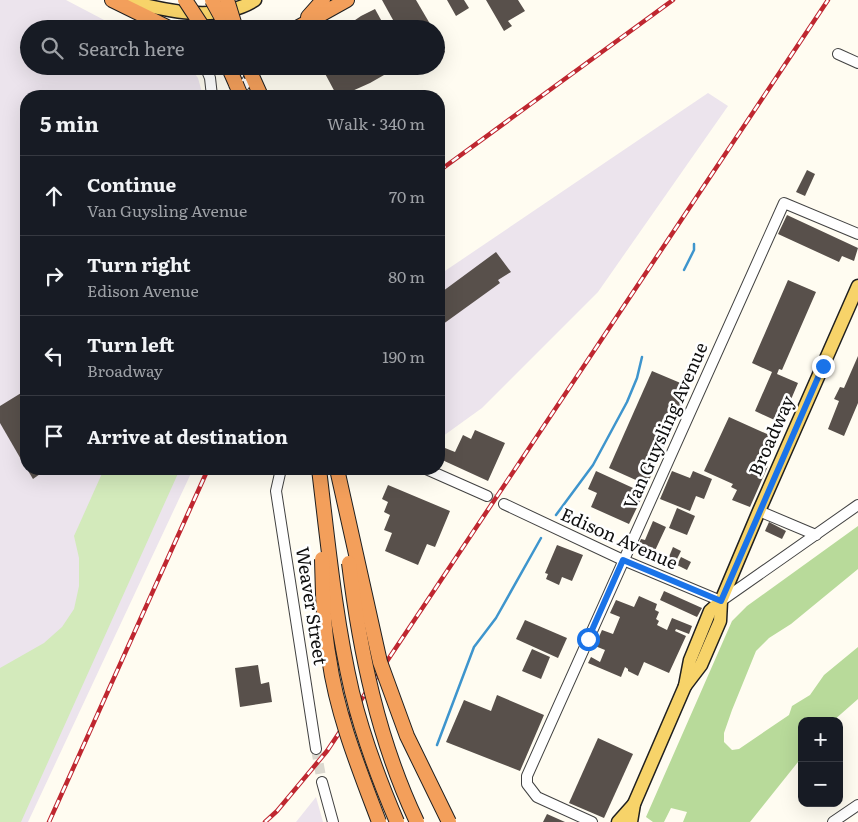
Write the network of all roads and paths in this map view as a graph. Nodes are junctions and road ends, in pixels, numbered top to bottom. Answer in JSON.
{"nodes":[{"id":1,"x":112,"y":0,"type":"edge"},
{"id":2,"x":123,"y":0,"type":"edge"},
{"id":3,"x":184,"y":0,"type":"edge"},
{"id":4,"x":193,"y":0,"type":"edge"},
{"id":5,"x":212,"y":0,"type":"edge"},
{"id":6,"x":227,"y":0,"type":"edge"},
{"id":7,"x":255,"y":0,"type":"edge"},
{"id":8,"x":323,"y":0,"type":"edge"},
{"id":9,"x":347,"y":0,"type":"edge"},
{"id":10,"x":150,"y":18,"type":"junction"},
{"id":11,"x":153,"y":20,"type":"edge"},
{"id":12,"x":154,"y":20,"type":"edge"},
{"id":13,"x":198,"y":20,"type":"edge"},
{"id":14,"x":204,"y":20,"type":"edge"},
{"id":15,"x":223,"y":20,"type":"edge"},
{"id":16,"x":233,"y":20,"type":"edge"},
{"id":17,"x":304,"y":20,"type":"edge"},
{"id":18,"x":311,"y":20,"type":"edge"},
{"id":19,"x":838,"y":54,"type":"dead end"},
{"id":20,"x":858,"y":63,"type":"edge"},
{"id":21,"x":209,"y":75,"type":"edge"},
{"id":22,"x":232,"y":75,"type":"edge"},
{"id":23,"x":249,"y":75,"type":"edge"},
{"id":24,"x":254,"y":75,"type":"edge"},
{"id":25,"x":211,"y":90,"type":"edge"},
{"id":26,"x":239,"y":90,"type":"edge"},
{"id":27,"x":240,"y":90,"type":"edge"},
{"id":28,"x":259,"y":90,"type":"edge"},
{"id":29,"x":858,"y":234,"type":"edge"},
{"id":30,"x":858,"y":286,"type":"edge"},
{"id":31,"x":280,"y":475,"type":"edge"},
{"id":32,"x":318,"y":475,"type":"edge"},
{"id":33,"x":319,"y":475,"type":"edge"},
{"id":34,"x":338,"y":475,"type":"edge"},
{"id":35,"x":338,"y":475,"type":"edge"},
{"id":36,"x":440,"y":475,"type":"edge"},
{"id":37,"x":487,"y":496,"type":"tunnel mouth"},
{"id":38,"x":504,"y":504,"type":"tunnel mouth"},
{"id":39,"x":858,"y":505,"type":"edge"},
{"id":40,"x":759,"y":511,"type":"junction"},
{"id":41,"x":816,"y":536,"type":"junction"},
{"id":42,"x":623,"y":560,"type":"junction"},
{"id":43,"x":721,"y":601,"type":"junction"},
{"id":44,"x":316,"y":749,"type":"tunnel mouth"},
{"id":45,"x":322,"y":782,"type":"tunnel mouth"},
{"id":46,"x":634,"y":804,"type":"junction"},
{"id":47,"x":858,"y":805,"type":"edge"},
{"id":48,"x":333,"y":822,"type":"edge"},
{"id":49,"x":379,"y":822,"type":"edge"},
{"id":50,"x":397,"y":822,"type":"edge"},
{"id":51,"x":417,"y":822,"type":"edge"},
{"id":52,"x":450,"y":822,"type":"edge"},
{"id":53,"x":592,"y":822,"type":"edge"},
{"id":54,"x":618,"y":822,"type":"edge"},
{"id":55,"x":631,"y":822,"type":"edge"},
{"id":56,"x":833,"y":822,"type":"edge"}],
"edges":[{"from":1,"to":10,"type":"highway"},
{"from":2,"to":7,"type":"main road"},
{"from":3,"to":13,"type":"highway","bridge":true},
{"from":4,"to":14,"type":"highway"},
{"from":5,"to":15,"type":"highway","bridge":true},
{"from":6,"to":16,"type":"highway","bridge":true},
{"from":8,"to":17,"type":"highway"},
{"from":9,"to":18,"type":"highway"},
{"from":10,"to":11,"type":"street"},
{"from":10,"to":12,"type":"highway"},
{"from":19,"to":20,"type":"street"},
{"from":21,"to":25,"type":"street"},
{"from":22,"to":26,"type":"highway","bridge":true},
{"from":23,"to":27,"type":"street"},
{"from":24,"to":28,"type":"highway"},
{"from":29,"to":42,"type":"street","name":"Van Guysling Avenue"},
{"from":30,"to":40,"type":"main road","name":"Broadway"},
{"from":31,"to":44,"type":"street","name":"Weaver Street"},
{"from":32,"to":49,"type":"highway","bridge":true},
{"from":33,"to":50,"type":"highway","bridge":true},
{"from":34,"to":51,"type":"highway","bridge":true},
{"from":35,"to":52,"type":"highway","bridge":true},
{"from":36,"to":37,"type":"street"},
{"from":38,"to":42,"type":"street","name":"Edison Avenue"},
{"from":39,"to":41,"type":"street"},
{"from":40,"to":41,"type":"street"},
{"from":40,"to":43,"type":"main road","name":"Broadway"},
{"from":41,"to":43,"type":"street"},
{"from":42,"to":43,"type":"street","name":"Edison Avenue"},
{"from":42,"to":53,"type":"street","name":"Van Guysling Avenue"},
{"from":43,"to":46,"type":"main road","name":"Broadway"},
{"from":45,"to":48,"type":"street"},
{"from":46,"to":54,"type":"main road","name":"Broadway"},
{"from":46,"to":55,"type":"main road","name":"Broadway"},
{"from":47,"to":56,"type":"street"}]}
